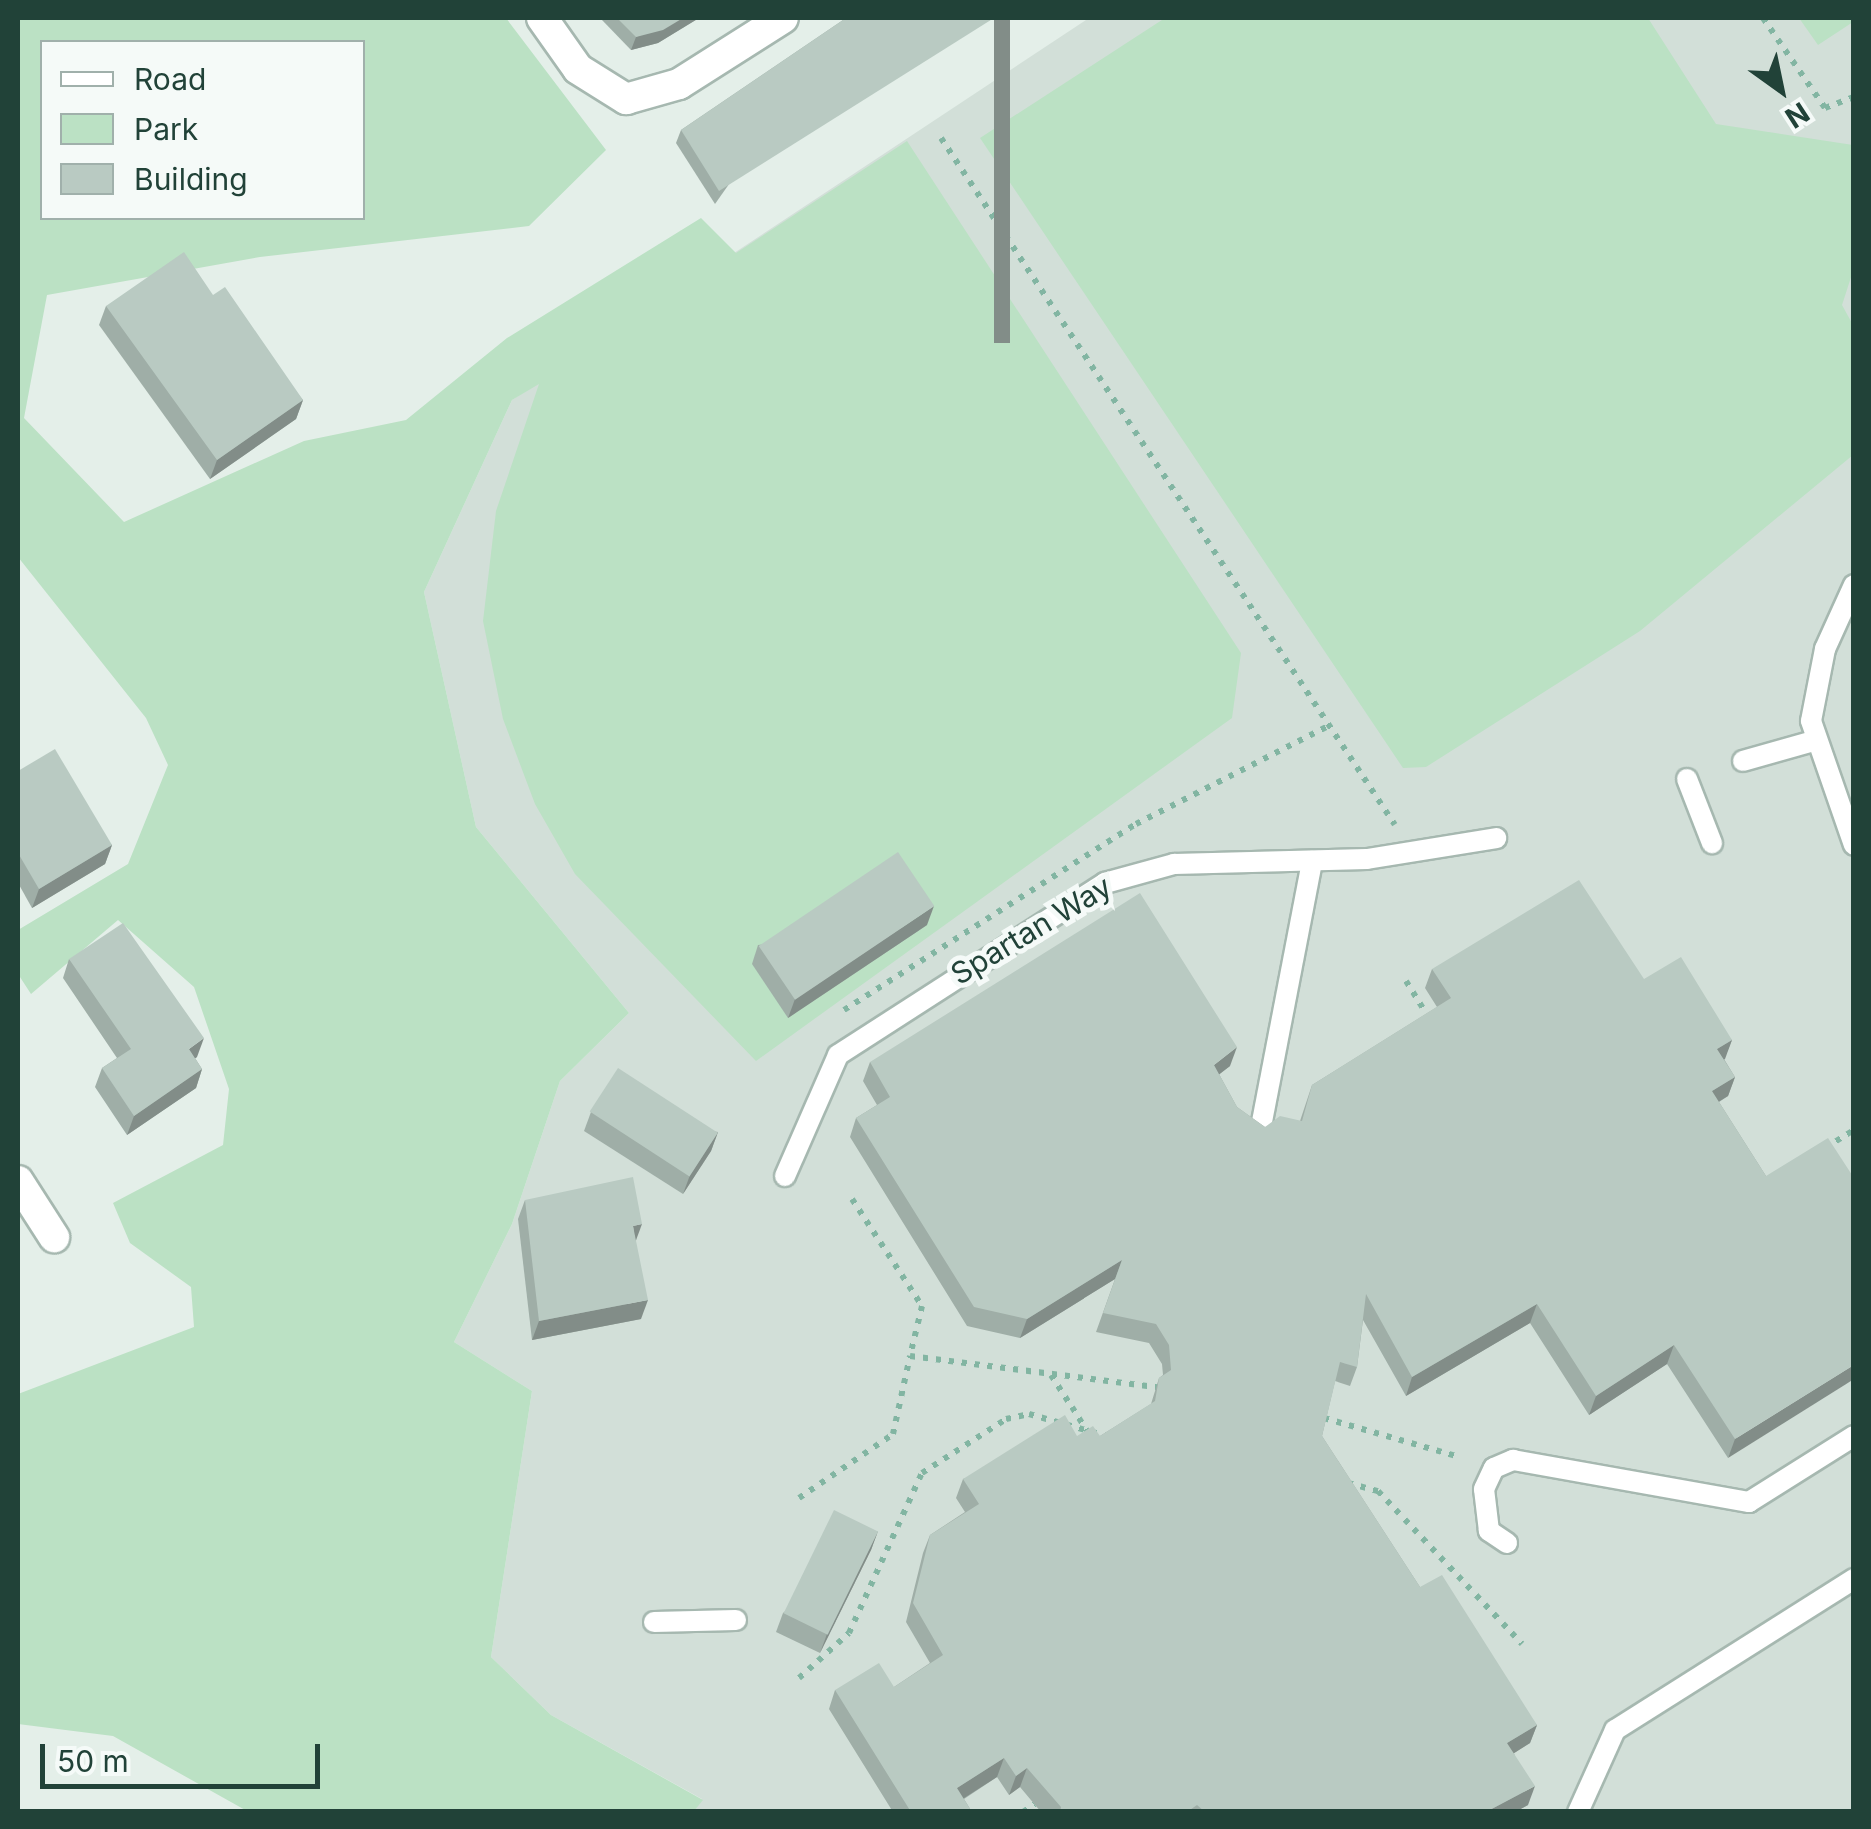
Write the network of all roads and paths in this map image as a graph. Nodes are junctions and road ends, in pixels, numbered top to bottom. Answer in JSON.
{"nodes":[{"id":1,"x":542,"y":18,"type":"edge"},
{"id":2,"x":783,"y":18,"type":"edge"},
{"id":3,"x":1763,"y":18,"type":"edge"},
{"id":4,"x":1854,"y":97,"type":"edge"},
{"id":5,"x":941,"y":138,"type":"dead end"},
{"id":6,"x":1854,"y":585,"type":"edge"},
{"id":7,"x":1813,"y":741,"type":"junction"},
{"id":8,"x":1743,"y":761,"type":"dead end"},
{"id":9,"x":1687,"y":779,"type":"dead end"},
{"id":10,"x":1496,"y":838,"type":"dead end"},
{"id":11,"x":1712,"y":843,"type":"dead end"},
{"id":12,"x":1854,"y":845,"type":"edge"},
{"id":13,"x":1415,"y":855,"type":"junction"},
{"id":14,"x":1312,"y":860,"type":"junction"},
{"id":15,"x":1406,"y":981,"type":"dead end"},
{"id":16,"x":1432,"y":1024,"type":"edge"},
{"id":17,"x":1854,"y":1130,"type":"edge"},
{"id":18,"x":1260,"y":1132,"type":"edge"},
{"id":19,"x":1817,"y":1152,"type":"edge"},
{"id":20,"x":785,"y":1176,"type":"dead end"},
{"id":21,"x":18,"y":1181,"type":"edge"},
{"id":22,"x":852,"y":1199,"type":"dead end"},
{"id":23,"x":54,"y":1238,"type":"dead end"},
{"id":24,"x":910,"y":1356,"type":"junction"},
{"id":25,"x":1050,"y":1374,"type":"junction"},
{"id":26,"x":1164,"y":1388,"type":"edge"},
{"id":27,"x":1324,"y":1418,"type":"edge"},
{"id":28,"x":1854,"y":1436,"type":"edge"},
{"id":29,"x":1118,"y":1440,"type":"edge"},
{"id":30,"x":1100,"y":1450,"type":"edge"},
{"id":31,"x":1456,"y":1456,"type":"dead end"},
{"id":32,"x":1332,"y":1480,"type":"edge"},
{"id":33,"x":799,"y":1498,"type":"dead end"},
{"id":34,"x":1508,"y":1543,"type":"dead end"},
{"id":35,"x":1854,"y":1579,"type":"edge"},
{"id":36,"x":736,"y":1620,"type":"dead end"},
{"id":37,"x":654,"y":1622,"type":"dead end"},
{"id":38,"x":1522,"y":1644,"type":"dead end"},
{"id":39,"x":799,"y":1678,"type":"dead end"},
{"id":40,"x":1034,"y":1804,"type":"edge"},
{"id":41,"x":1022,"y":1812,"type":"edge"},
{"id":42,"x":1578,"y":1812,"type":"edge"}],
"edges":[{"from":1,"to":2,"type":"street"},
{"from":3,"to":4,"type":"path"},
{"from":5,"to":13,"type":"path"},
{"from":6,"to":7,"type":"lane"},
{"from":7,"to":8,"type":"lane"},
{"from":7,"to":12,"type":"lane"},
{"from":9,"to":11,"type":"lane"},
{"from":10,"to":13,"type":"lane","name":"Spartan Way"},
{"from":13,"to":14,"type":"lane","name":"Spartan Way"},
{"from":14,"to":18,"type":"lane"},
{"from":14,"to":20,"type":"lane","name":"Spartan Way"},
{"from":15,"to":16,"type":"path"},
{"from":17,"to":19,"type":"path"},
{"from":21,"to":23,"type":"street"},
{"from":22,"to":24,"type":"path"},
{"from":24,"to":25,"type":"path"},
{"from":24,"to":33,"type":"path"},
{"from":25,"to":26,"type":"path"},
{"from":25,"to":30,"type":"path","bridge":true},
{"from":27,"to":31,"type":"path"},
{"from":28,"to":34,"type":"lane"},
{"from":29,"to":39,"type":"path"},
{"from":32,"to":38,"type":"path"},
{"from":35,"to":42,"type":"lane"},
{"from":36,"to":37,"type":"lane"},
{"from":40,"to":41,"type":"path"}]}
